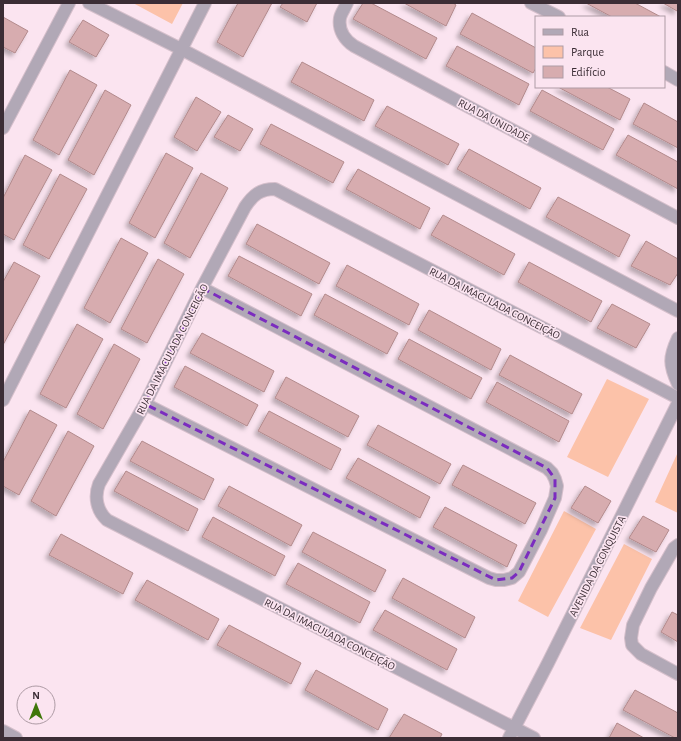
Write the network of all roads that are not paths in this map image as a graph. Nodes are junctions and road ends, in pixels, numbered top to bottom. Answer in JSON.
{"nodes":[{"id":1,"x":69,"y":3,"type":"edge"},
{"id":2,"x":89,"y":3,"type":"edge"},
{"id":3,"x":205,"y":3,"type":"edge"},
{"id":4,"x":347,"y":3,"type":"edge"},
{"id":5,"x":531,"y":3,"type":"edge"},
{"id":6,"x":557,"y":16,"type":"edge"},
{"id":7,"x":181,"y":50,"type":"junction"},
{"id":8,"x":665,"y":73,"type":"edge"},
{"id":9,"x":678,"y":80,"type":"edge"},
{"id":10,"x":3,"y":128,"type":"edge"},
{"id":11,"x":678,"y":218,"type":"edge"},
{"id":12,"x":202,"y":288,"type":"junction"},
{"id":13,"x":678,"y":311,"type":"edge"},
{"id":14,"x":678,"y":338,"type":"edge"},
{"id":15,"x":678,"y":384,"type":"edge"},
{"id":16,"x":678,"y":398,"type":"edge"},
{"id":17,"x":3,"y":400,"type":"edge"},
{"id":18,"x":678,"y":403,"type":"edge"},
{"id":19,"x":145,"y":404,"type":"junction"},
{"id":20,"x":678,"y":545,"type":"edge"},
{"id":21,"x":678,"y":674,"type":"edge"},
{"id":22,"x":3,"y":731,"type":"edge"},
{"id":23,"x":511,"y":733,"type":"edge"},
{"id":24,"x":16,"y":738,"type":"edge"},
{"id":25,"x":534,"y":738,"type":"edge"}],
"edges":[{"from":1,"to":10,"type":"street"},
{"from":2,"to":7,"type":"street"},
{"from":3,"to":7,"type":"street"},
{"from":4,"to":11,"type":"street","name":"RUA DA UNIDADE"},
{"from":5,"to":6,"type":"street"},
{"from":7,"to":13,"type":"street"},
{"from":7,"to":17,"type":"street"},
{"from":8,"to":9,"type":"street"},
{"from":12,"to":16,"type":"street","name":"RUA DA IMACULADA CONCEIÇÃO"},
{"from":12,"to":19,"type":"street","name":"RUA DA IMACULADA CONCEIÇÃO"},
{"from":12,"to":19,"type":"street"},
{"from":14,"to":15,"type":"street"},
{"from":18,"to":23,"type":"street","name":"AVENIDA DA CONQUISTA"},
{"from":19,"to":23,"type":"street","name":"RUA DA IMACULADA CONCEIÇÃO"},
{"from":20,"to":21,"type":"street"},
{"from":22,"to":24,"type":"street"},
{"from":23,"to":25,"type":"street"}]}
